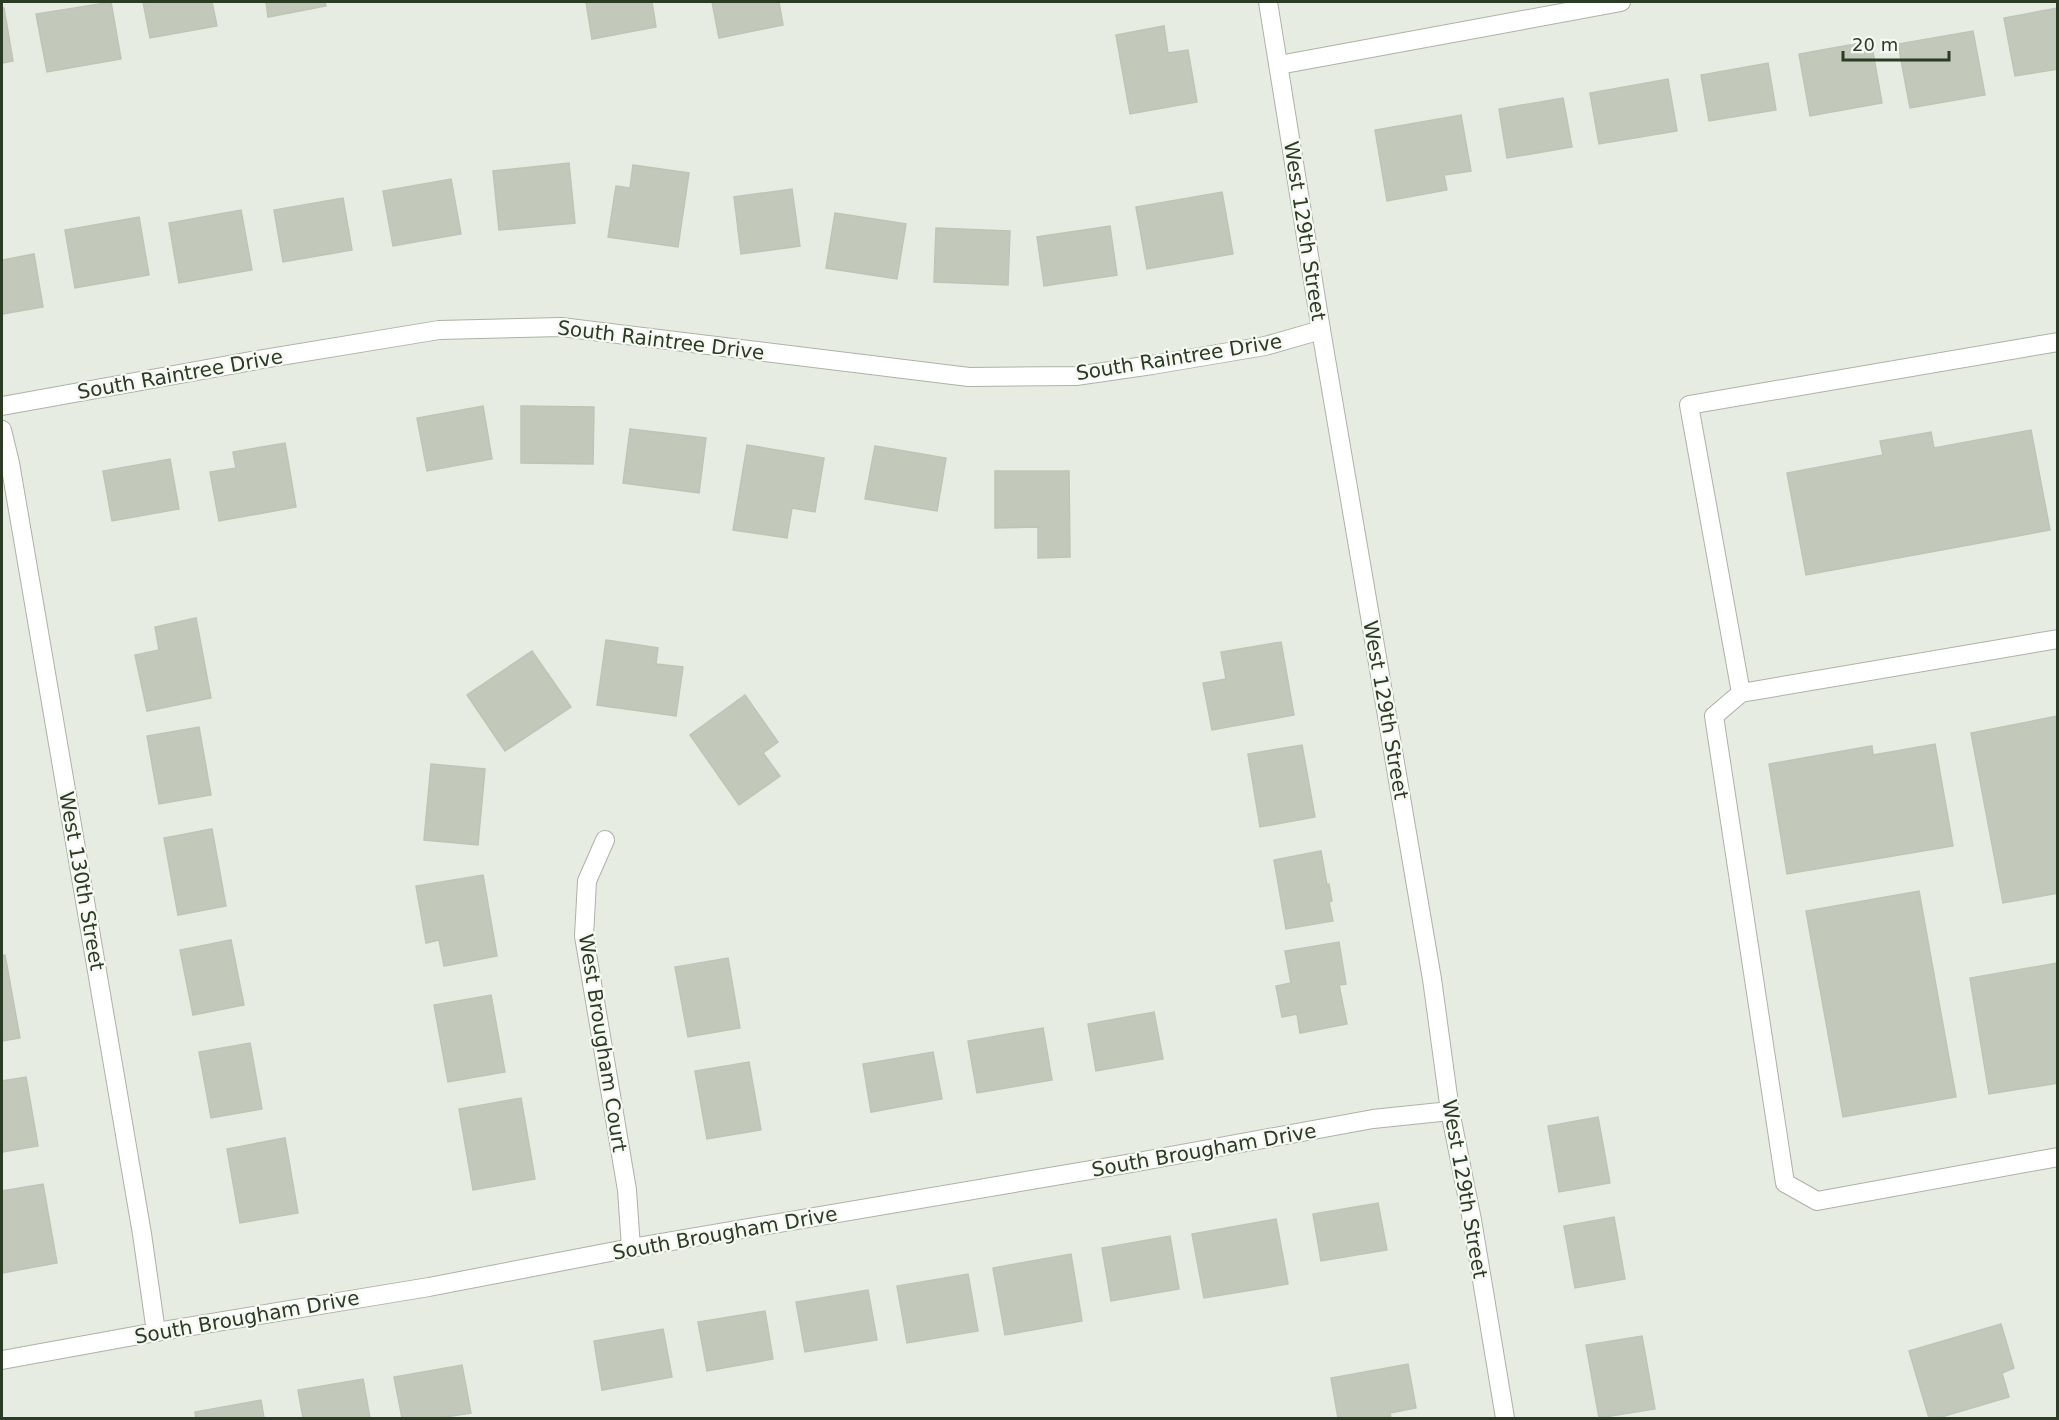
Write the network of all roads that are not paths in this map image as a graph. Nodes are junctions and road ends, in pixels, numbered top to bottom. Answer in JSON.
{"nodes":[{"id":1,"x":1268,"y":2,"type":"edge"},
{"id":2,"x":1621,"y":2,"type":"edge"},
{"id":3,"x":1278,"y":64,"type":"junction"},
{"id":4,"x":1321,"y":330,"type":"junction"},
{"id":5,"x":2058,"y":342,"type":"edge"},
{"id":6,"x":2,"y":406,"type":"edge"},
{"id":7,"x":2,"y":430,"type":"edge"},
{"id":8,"x":2058,"y":639,"type":"edge"},
{"id":9,"x":1741,"y":693,"type":"junction"},
{"id":10,"x":604,"y":840,"type":"dead end"},
{"id":11,"x":1450,"y":1111,"type":"junction"},
{"id":12,"x":2058,"y":1157,"type":"edge"},
{"id":13,"x":631,"y":1248,"type":"junction"},
{"id":14,"x":156,"y":1332,"type":"junction"},
{"id":15,"x":2,"y":1360,"type":"edge"},
{"id":16,"x":1505,"y":1419,"type":"edge"}],
"edges":[{"from":1,"to":3,"type":"street","name":"West 129th Street"},
{"from":2,"to":3,"type":"street"},
{"from":3,"to":4,"type":"street","name":"West 129th Street"},
{"from":4,"to":6,"type":"street","name":"South Raintree Drive"},
{"from":4,"to":11,"type":"street","name":"West 129th Street"},
{"from":5,"to":9,"type":"street"},
{"from":7,"to":14,"type":"street","name":"West 130th Street"},
{"from":8,"to":9,"type":"street"},
{"from":9,"to":12,"type":"street"},
{"from":10,"to":13,"type":"street","name":"West Brougham Court"},
{"from":11,"to":13,"type":"street","name":"South Brougham Drive"},
{"from":11,"to":16,"type":"street","name":"West 129th Street"},
{"from":13,"to":14,"type":"street","name":"South Brougham Drive"},
{"from":14,"to":15,"type":"street","name":"South Brougham Drive"}]}
